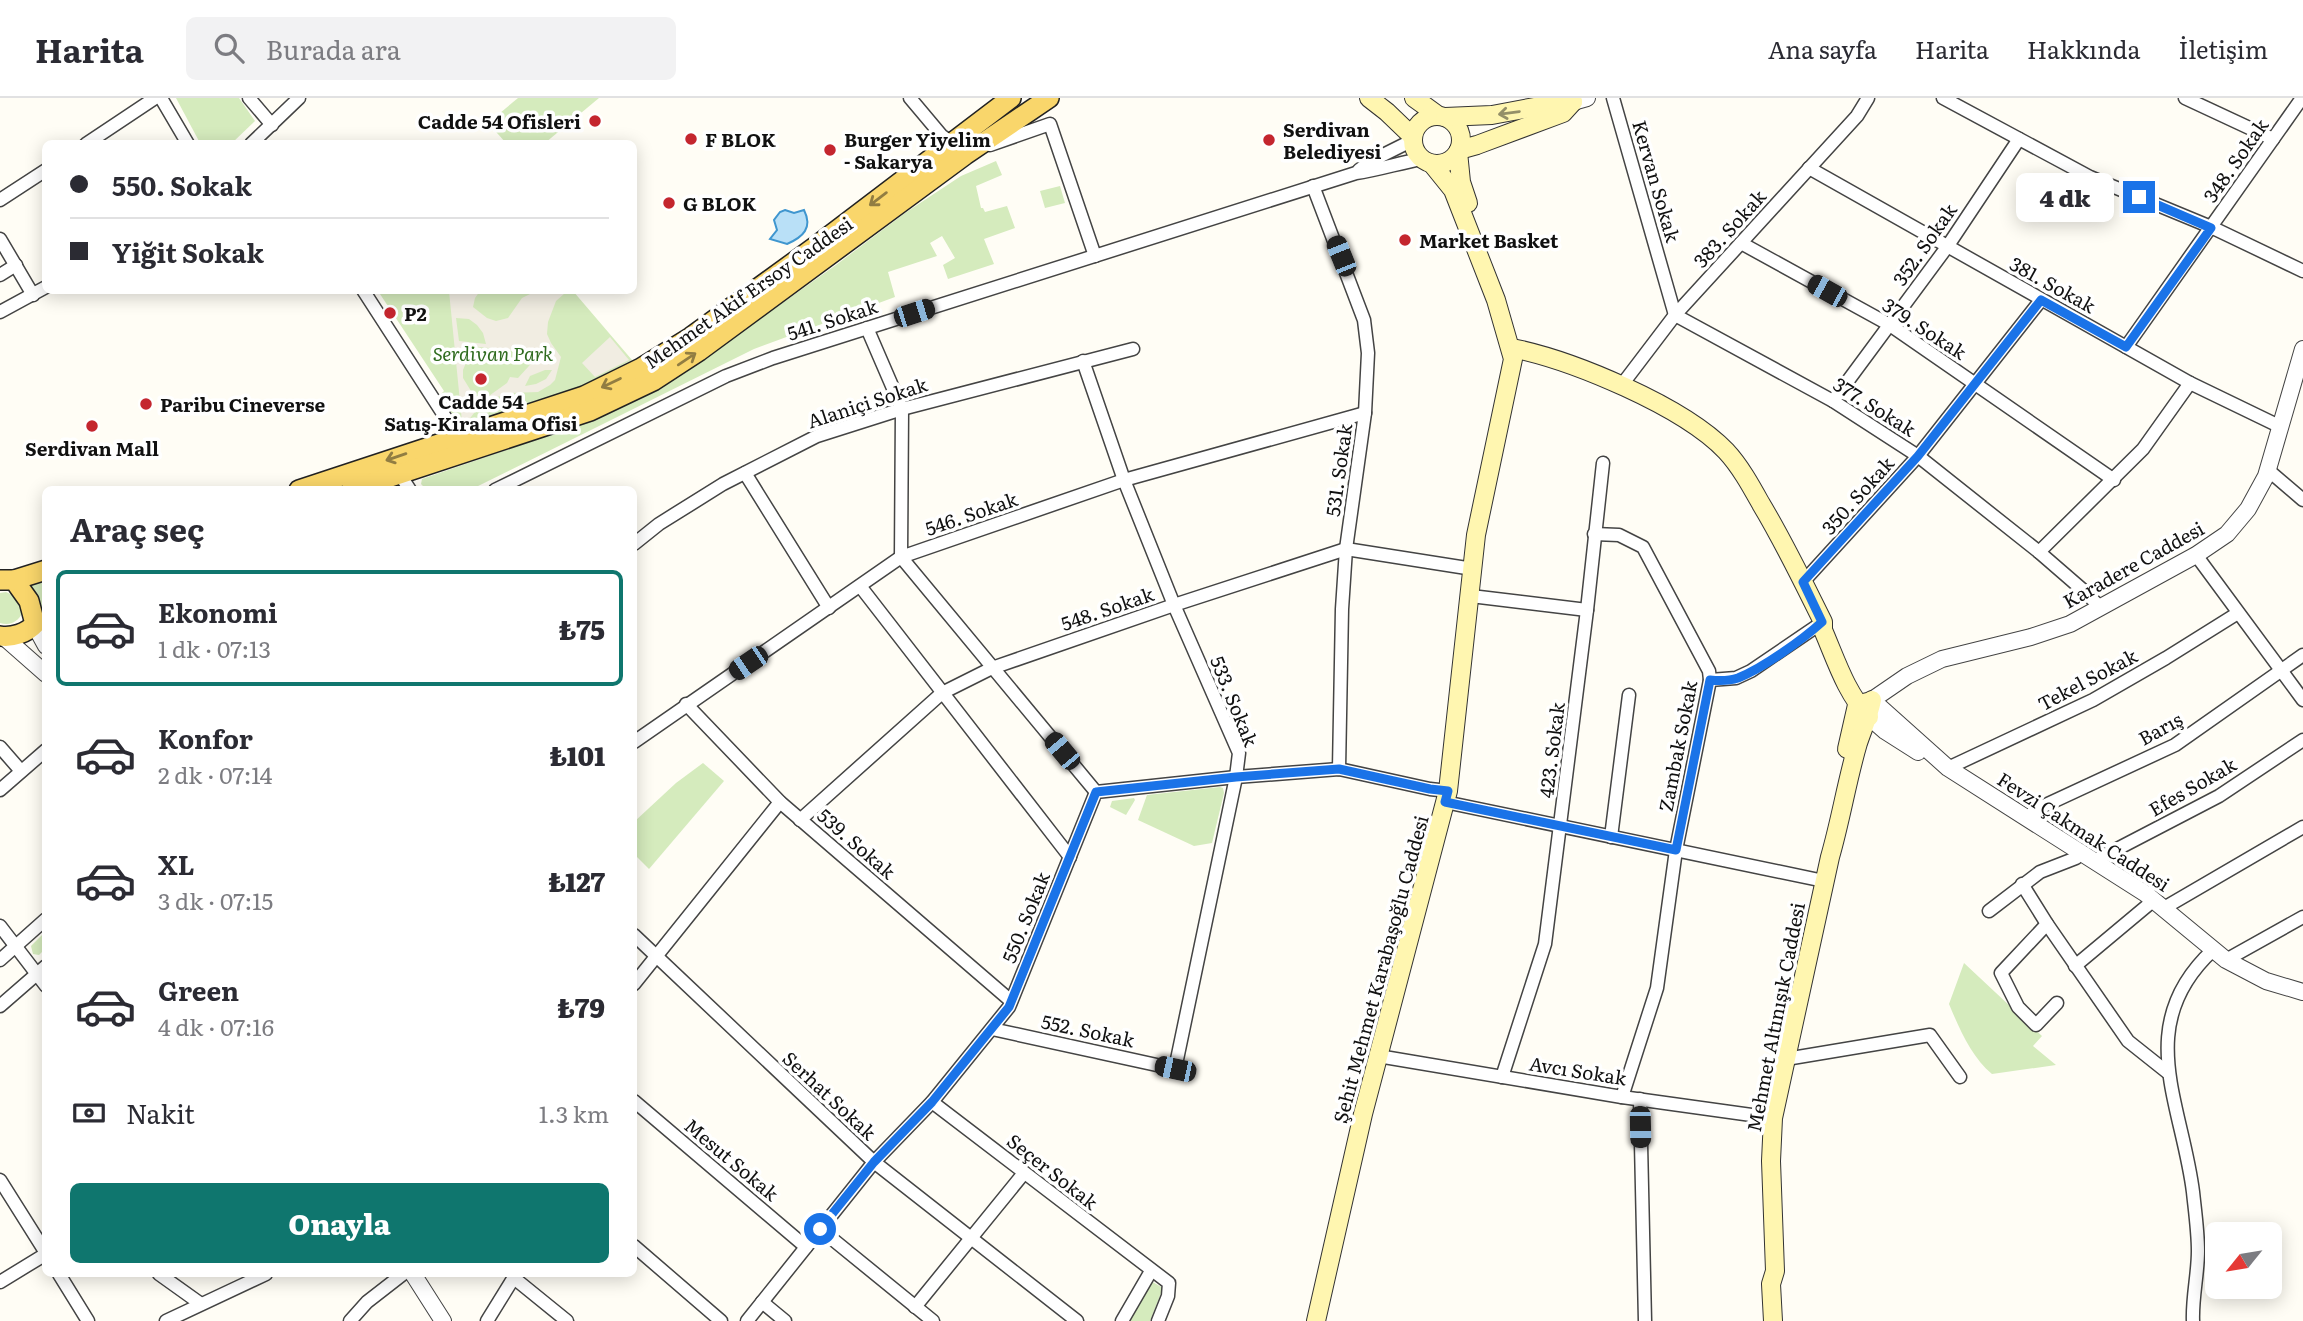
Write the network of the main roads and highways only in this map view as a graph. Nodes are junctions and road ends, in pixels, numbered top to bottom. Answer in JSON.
{"nodes":[{"id":1,"x":1011,"y":98,"type":"edge"},
{"id":2,"x":1049,"y":98,"type":"edge"},
{"id":3,"x":1368,"y":98,"type":"edge"},
{"id":4,"x":1414,"y":98,"type":"edge"},
{"id":5,"x":1568,"y":100,"type":"edge"},
{"id":6,"x":1442,"y":117,"type":"junction"},
{"id":7,"x":1413,"y":139,"type":"junction"},
{"id":8,"x":1458,"y":151,"type":"junction"},
{"id":9,"x":1427,"y":161,"type":"junction"},
{"id":10,"x":1481,"y":257,"type":"junction"},
{"id":11,"x":1512,"y":348,"type":"junction"},
{"id":12,"x":311,"y":486,"type":"edge"},
{"id":13,"x":362,"y":486,"type":"edge"},
{"id":14,"x":42,"y":571,"type":"edge"},
{"id":15,"x":4,"y":579,"type":"edge"},
{"id":16,"x":38,"y":624,"type":"edge"},
{"id":17,"x":2,"y":636,"type":"edge"},
{"id":18,"x":1866,"y":707,"type":"joint"},
{"id":19,"x":1775,"y":1271,"type":"junction"},
{"id":20,"x":1316,"y":1321,"type":"edge"},
{"id":21,"x":1773,"y":1321,"type":"edge"},
{"id":22,"x":1785,"y":1321,"type":"edge"}],
"edges":[{"from":1,"to":12,"type":"main road","name":"Mehmet Akif Ersoy Caddesi","one_way":true},
{"from":13,"to":2,"type":"main road","name":"Mehmet Akif Ersoy Caddesi","one_way":true},
{"from":3,"to":7,"type":"main road"},
{"from":4,"to":6,"type":"main road"},
{"from":5,"to":6,"type":"main road","one_way":true},
{"from":5,"to":8,"type":"main road"},
{"from":6,"to":7,"type":"main road"},
{"from":6,"to":8,"type":"main road"},
{"from":7,"to":9,"type":"main road"},
{"from":8,"to":9,"type":"main road"},
{"from":8,"to":10,"type":"main road","name":"Şehit Mehmet Karabaşoğlu Caddesi"},
{"from":9,"to":10,"type":"main road","name":"Şehit Mehmet Karabaşoğlu Caddesi"},
{"from":10,"to":11,"type":"main road","name":"Şehit Mehmet Karabaşoğlu Caddesi"},
{"from":11,"to":18,"type":"main road","name":"Fevzi Çakmak Caddesi"},
{"from":11,"to":20,"type":"main road","name":"Şehit Mehmet Karabaşoğlu Caddesi"},
{"from":14,"to":15,"type":"main road"},
{"from":15,"to":16,"type":"main road"},
{"from":16,"to":17,"type":"main road"},
{"from":18,"to":19,"type":"main road","name":"Mehmet Altınışık Caddesi"},
{"from":19,"to":21,"type":"main road","name":"Mehmet Altınışık Caddesi"},
{"from":19,"to":22,"type":"main road","name":"Mehmet Altınışık Caddesi"}]}
